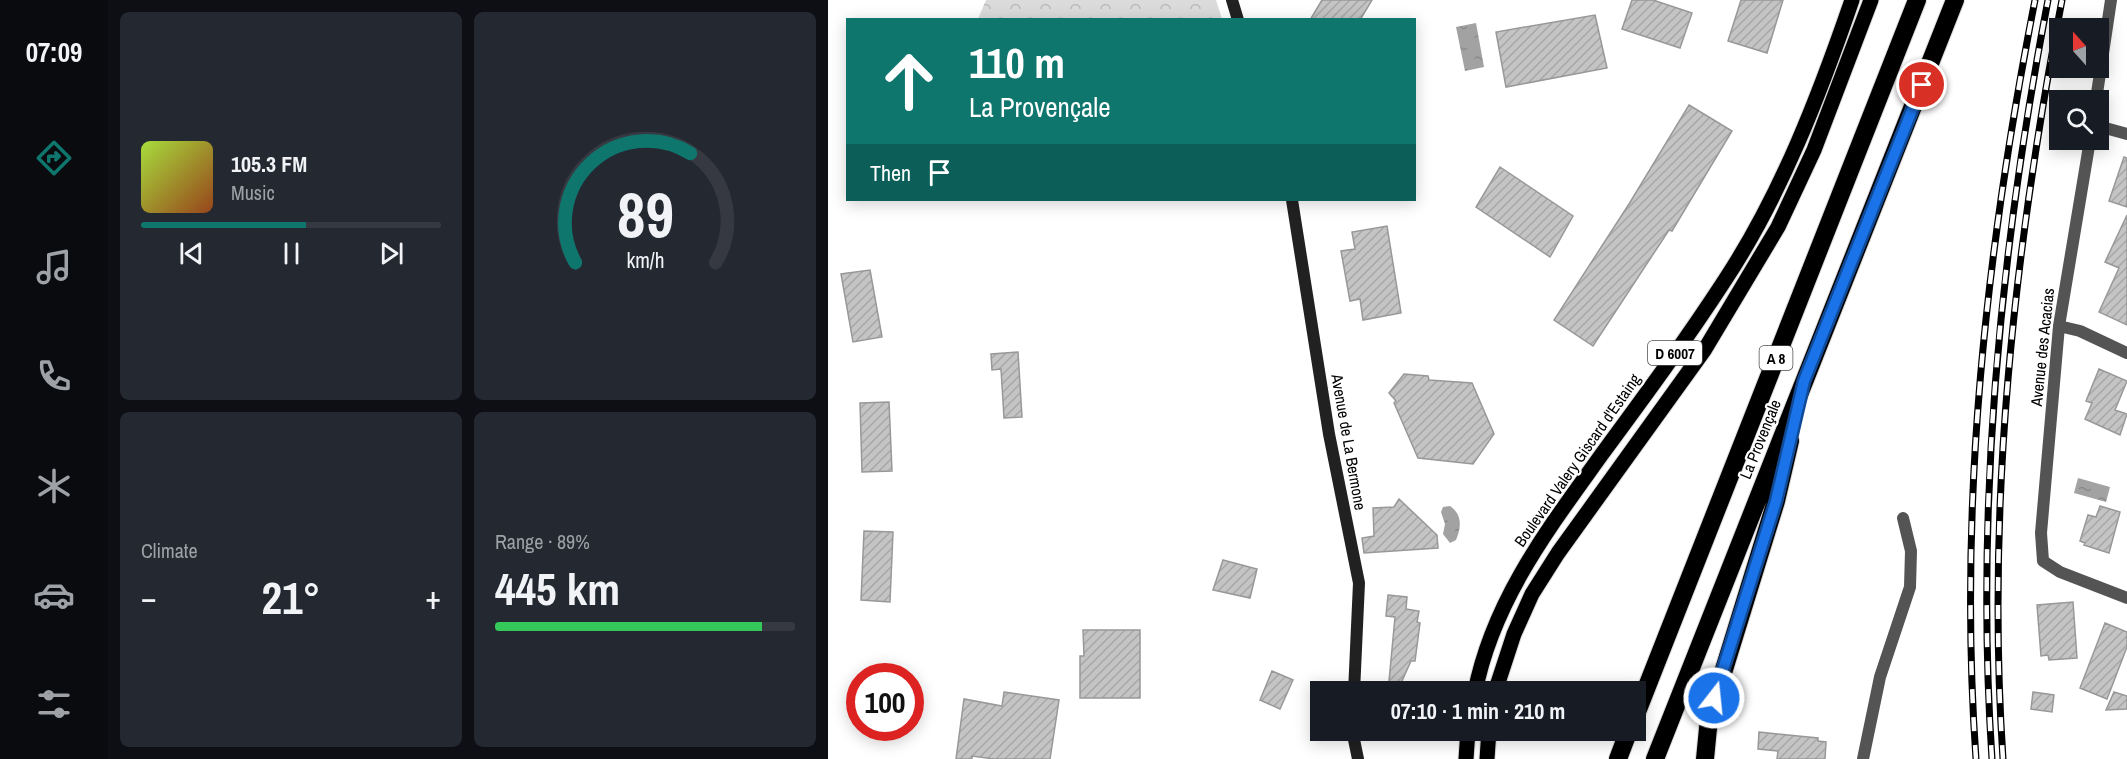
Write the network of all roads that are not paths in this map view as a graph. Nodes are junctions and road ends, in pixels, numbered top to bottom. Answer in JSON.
{"nodes":[{"id":1,"x":1232,"y":0,"type":"edge"},
{"id":2,"x":1852,"y":0,"type":"edge"},
{"id":3,"x":1871,"y":0,"type":"edge"},
{"id":4,"x":1917,"y":0,"type":"edge"},
{"id":5,"x":1955,"y":0,"type":"edge"},
{"id":6,"x":2111,"y":0,"type":"edge"},
{"id":7,"x":1237,"y":18,"type":"edge"},
{"id":8,"x":2098,"y":90,"type":"edge"},
{"id":9,"x":2109,"y":129,"type":"edge"},
{"id":10,"x":2127,"y":134,"type":"edge"},
{"id":11,"x":2088,"y":150,"type":"edge"},
{"id":12,"x":1292,"y":201,"type":"edge"},
{"id":13,"x":2059,"y":326,"type":"junction"},
{"id":14,"x":2127,"y":353,"type":"edge"},
{"id":15,"x":1804,"y":381,"type":"junction"},
{"id":16,"x":1903,"y":518,"type":"dead end"},
{"id":17,"x":2127,"y":598,"type":"edge"},
{"id":18,"x":1355,"y":681,"type":"edge"},
{"id":19,"x":1478,"y":681,"type":"edge"},
{"id":20,"x":1499,"y":681,"type":"edge"},
{"id":21,"x":1646,"y":689,"type":"edge"},
{"id":22,"x":1354,"y":741,"type":"edge"},
{"id":23,"x":1466,"y":741,"type":"edge"},
{"id":24,"x":1488,"y":741,"type":"edge"},
{"id":25,"x":1625,"y":741,"type":"edge"},
{"id":26,"x":1464,"y":758,"type":"edge"},
{"id":27,"x":1358,"y":759,"type":"edge"},
{"id":28,"x":1487,"y":759,"type":"edge"},
{"id":29,"x":1618,"y":759,"type":"edge"},
{"id":30,"x":1655,"y":759,"type":"edge"},
{"id":31,"x":1705,"y":759,"type":"edge"},
{"id":32,"x":1863,"y":759,"type":"edge"}],
"edges":[{"from":1,"to":7,"type":"street"},
{"from":2,"to":19,"type":"main road","name":"Boulevard Valery Giscard d'Estaing","number":"D 6007"},
{"from":3,"to":20,"type":"main road","number":"D 6007"},
{"from":4,"to":21,"type":"highway","name":"La Provençale","number":"A 8"},
{"from":5,"to":15,"type":"highway","name":"La Provençale","number":"A 8"},
{"from":6,"to":8,"type":"street"},
{"from":9,"to":10,"type":"street"},
{"from":11,"to":13,"type":"street","name":"Avenue des Acacias"},
{"from":12,"to":18,"type":"street","name":"Avenue de La Bermone"},
{"from":13,"to":14,"type":"street"},
{"from":13,"to":17,"type":"street","name":"Avenue des Acacias"},
{"from":15,"to":30,"type":"highway","name":"La Provençale","number":"A 8"},
{"from":15,"to":31,"type":"highway"},
{"from":16,"to":32,"type":"street"},
{"from":22,"to":27,"type":"street"},
{"from":23,"to":26,"type":"main road"},
{"from":24,"to":28,"type":"main road"},
{"from":25,"to":29,"type":"highway"}]}
